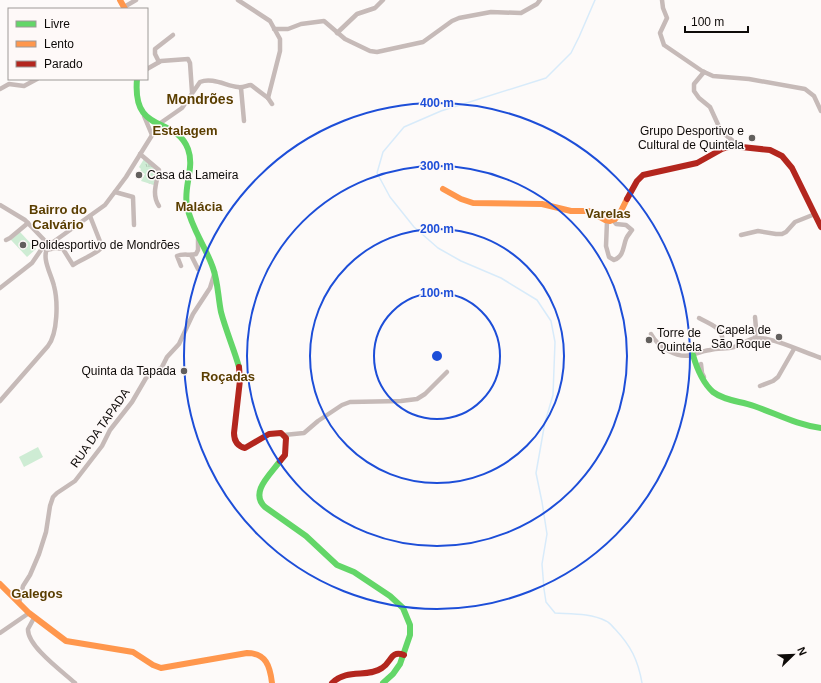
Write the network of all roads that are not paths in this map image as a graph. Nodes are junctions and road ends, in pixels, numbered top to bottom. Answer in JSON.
{"nodes":[{"id":1,"x":120,"y":0,"type":"edge"},
{"id":2,"x":136,"y":0,"type":"edge"},
{"id":3,"x":238,"y":0,"type":"edge"},
{"id":4,"x":383,"y":0,"type":"edge"},
{"id":5,"x":540,"y":0,"type":"edge"},
{"id":6,"x":662,"y":0,"type":"edge"},
{"id":7,"x":124,"y":8,"type":"edge"},
{"id":8,"x":274,"y":29,"type":"junction"},
{"id":9,"x":338,"y":34,"type":"junction"},
{"id":10,"x":173,"y":35,"type":"dead end"},
{"id":11,"x":159,"y":62,"type":"junction"},
{"id":12,"x":148,"y":68,"type":"edge"},
{"id":13,"x":704,"y":72,"type":"junction"},
{"id":14,"x":35,"y":80,"type":"edge"},
{"id":15,"x":137,"y":80,"type":"edge"},
{"id":16,"x":240,"y":88,"type":"junction"},
{"id":17,"x":0,"y":89,"type":"edge"},
{"id":18,"x":192,"y":92,"type":"junction"},
{"id":19,"x":268,"y":98,"type":"junction"},
{"id":20,"x":272,"y":104,"type":"dead end"},
{"id":21,"x":140,"y":107,"type":"junction"},
{"id":22,"x":821,"y":111,"type":"edge"},
{"id":23,"x":244,"y":121,"type":"dead end"},
{"id":24,"x":159,"y":124,"type":"junction"},
{"id":25,"x":152,"y":135,"type":"junction"},
{"id":26,"x":738,"y":146,"type":"junction"},
{"id":27,"x":140,"y":154,"type":"junction"},
{"id":28,"x":443,"y":189,"type":"dead end"},
{"id":29,"x":115,"y":192,"type":"junction"},
{"id":30,"x":0,"y":205,"type":"edge"},
{"id":31,"x":160,"y":206,"type":"dead end"},
{"id":32,"x":815,"y":214,"type":"junction"},
{"id":33,"x":90,"y":216,"type":"junction"},
{"id":34,"x":610,"y":220,"type":"junction"},
{"id":35,"x":28,"y":223,"type":"junction"},
{"id":36,"x":134,"y":225,"type":"dead end"},
{"id":37,"x":821,"y":227,"type":"edge"},
{"id":38,"x":198,"y":235,"type":"junction"},
{"id":39,"x":741,"y":235,"type":"dead end"},
{"id":40,"x":6,"y":240,"type":"dead end"},
{"id":41,"x":49,"y":245,"type":"junction"},
{"id":42,"x":46,"y":250,"type":"junction"},
{"id":43,"x":197,"y":252,"type":"junction"},
{"id":44,"x":190,"y":255,"type":"junction"},
{"id":45,"x":195,"y":263,"type":"junction"},
{"id":46,"x":181,"y":266,"type":"dead end"},
{"id":47,"x":198,"y":269,"type":"dead end"},
{"id":48,"x":215,"y":272,"type":"junction"},
{"id":49,"x":0,"y":288,"type":"edge"},
{"id":50,"x":755,"y":317,"type":"dead end"},
{"id":51,"x":699,"y":318,"type":"dead end"},
{"id":52,"x":651,"y":334,"type":"dead end"},
{"id":53,"x":755,"y":338,"type":"junction"},
{"id":54,"x":723,"y":348,"type":"junction"},
{"id":55,"x":794,"y":349,"type":"junction"},
{"id":56,"x":693,"y":355,"type":"junction"},
{"id":57,"x":821,"y":358,"type":"edge"},
{"id":58,"x":701,"y":364,"type":"dead end"},
{"id":59,"x":447,"y":372,"type":"dead end"},
{"id":60,"x":760,"y":386,"type":"dead end"},
{"id":61,"x":715,"y":393,"type":"junction"},
{"id":62,"x":0,"y":400,"type":"edge"},
{"id":63,"x":821,"y":428,"type":"edge"},
{"id":64,"x":284,"y":435,"type":"junction"},
{"id":65,"x":0,"y":584,"type":"edge"},
{"id":66,"x":19,"y":603,"type":"junction"},
{"id":67,"x":29,"y":613,"type":"junction"},
{"id":68,"x":34,"y":618,"type":"junction"},
{"id":69,"x":0,"y":633,"type":"edge"},
{"id":70,"x":404,"y":655,"type":"junction"},
{"id":71,"x":75,"y":683,"type":"edge"},
{"id":72,"x":272,"y":683,"type":"edge"},
{"id":73,"x":332,"y":683,"type":"edge"},
{"id":74,"x":384,"y":683,"type":"edge"}],
"edges":[{"from":1,"to":7,"type":"street"},
{"from":2,"to":7,"type":"street"},
{"from":3,"to":8,"type":"street"},
{"from":4,"to":9,"type":"street"},
{"from":5,"to":9,"type":"street"},
{"from":6,"to":13,"type":"street"},
{"from":8,"to":9,"type":"street"},
{"from":8,"to":19,"type":"street"},
{"from":10,"to":11,"type":"street"},
{"from":11,"to":12,"type":"street"},
{"from":11,"to":18,"type":"street"},
{"from":13,"to":22,"type":"street"},
{"from":13,"to":26,"type":"street"},
{"from":14,"to":17,"type":"street"},
{"from":15,"to":21,"type":"street"},
{"from":16,"to":18,"type":"street"},
{"from":16,"to":19,"type":"street"},
{"from":16,"to":23,"type":"street"},
{"from":18,"to":24,"type":"street"},
{"from":19,"to":20,"type":"street"},
{"from":21,"to":24,"type":"street"},
{"from":21,"to":25,"type":"street"},
{"from":24,"to":25,"type":"street"},
{"from":24,"to":38,"type":"street"},
{"from":25,"to":27,"type":"street"},
{"from":26,"to":32,"type":"street"},
{"from":26,"to":34,"type":"street"},
{"from":27,"to":29,"type":"street"},
{"from":27,"to":31,"type":"street"},
{"from":28,"to":34,"type":"street"},
{"from":29,"to":33,"type":"street"},
{"from":29,"to":36,"type":"street"},
{"from":30,"to":35,"type":"street"},
{"from":32,"to":37,"type":"street"},
{"from":32,"to":39,"type":"street"},
{"from":33,"to":41,"type":"street"},
{"from":33,"to":42,"type":"street"},
{"from":34,"to":34,"type":"street"},
{"from":35,"to":40,"type":"street"},
{"from":35,"to":41,"type":"street"},
{"from":38,"to":43,"type":"street"},
{"from":38,"to":48,"type":"street"},
{"from":41,"to":42,"type":"street"},
{"from":41,"to":49,"type":"street"},
{"from":42,"to":62,"type":"street"},
{"from":43,"to":44,"type":"street"},
{"from":43,"to":45,"type":"street"},
{"from":44,"to":45,"type":"street"},
{"from":44,"to":46,"type":"street"},
{"from":45,"to":47,"type":"street"},
{"from":48,"to":64,"type":"street"},
{"from":48,"to":66,"type":"street","name":"RUA DA TAPADA"},
{"from":50,"to":53,"type":"street"},
{"from":51,"to":54,"type":"street"},
{"from":52,"to":56,"type":"street"},
{"from":53,"to":54,"type":"street"},
{"from":53,"to":55,"type":"street"},
{"from":54,"to":56,"type":"street"},
{"from":55,"to":57,"type":"street"},
{"from":55,"to":60,"type":"street"},
{"from":56,"to":61,"type":"street"},
{"from":58,"to":61,"type":"street"},
{"from":59,"to":64,"type":"street"},
{"from":61,"to":63,"type":"street"},
{"from":64,"to":70,"type":"street"},
{"from":65,"to":66,"type":"street"},
{"from":66,"to":67,"type":"street"},
{"from":67,"to":68,"type":"street"},
{"from":67,"to":69,"type":"street"},
{"from":68,"to":71,"type":"street"},
{"from":68,"to":72,"type":"street"},
{"from":70,"to":73,"type":"street"},
{"from":70,"to":74,"type":"street"}]}
